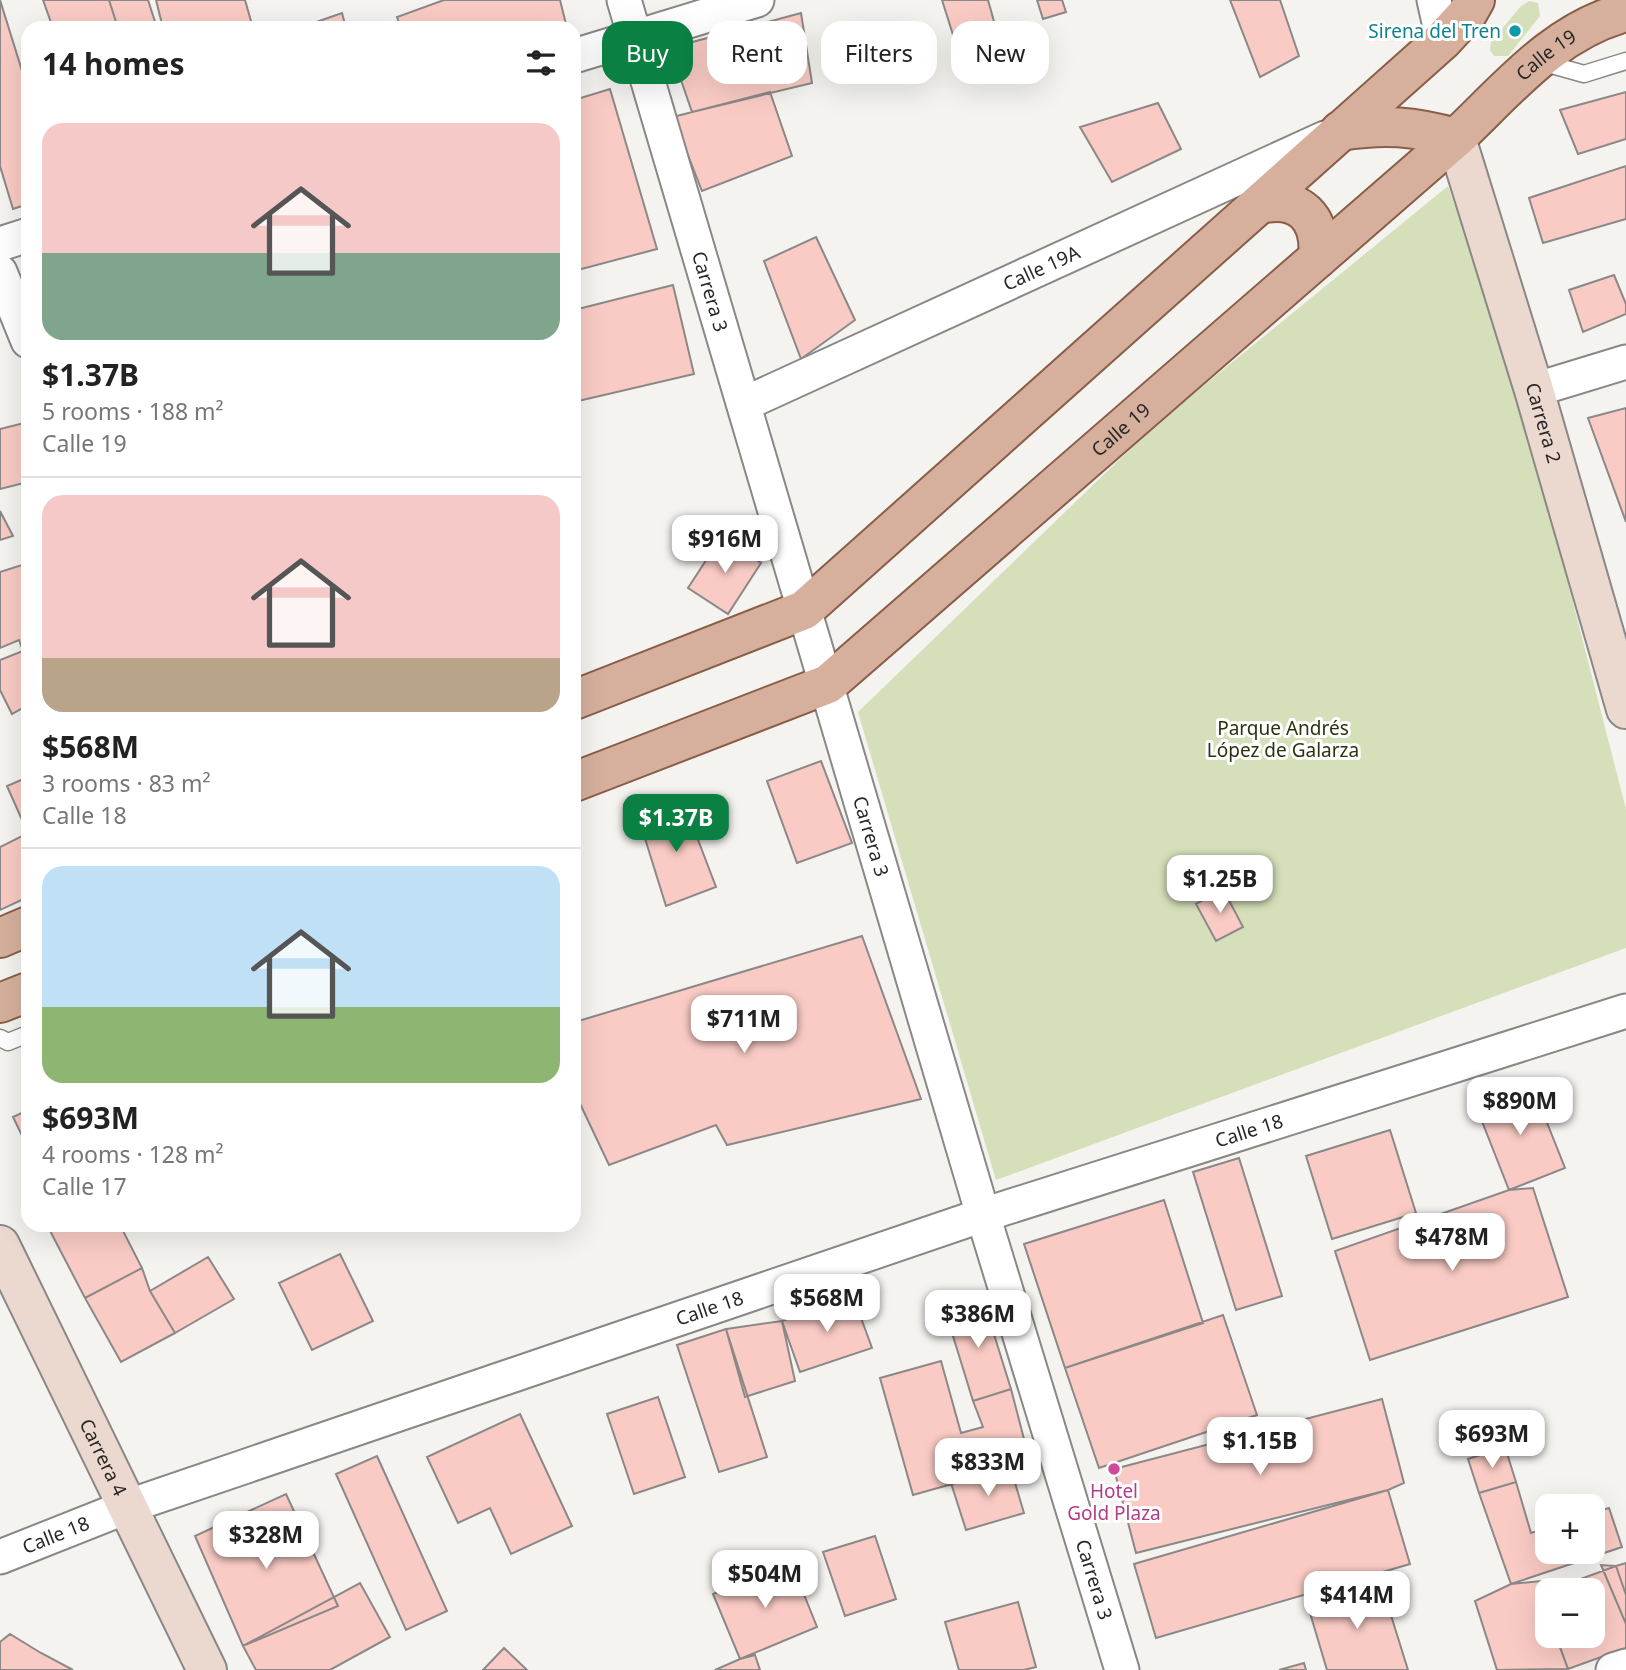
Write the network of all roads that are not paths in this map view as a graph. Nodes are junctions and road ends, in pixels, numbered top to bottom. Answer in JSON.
{"nodes":[{"id":1,"x":624,"y":0,"type":"edge"},
{"id":2,"x":757,"y":0,"type":"edge"},
{"id":3,"x":1434,"y":0,"type":"edge"},
{"id":4,"x":1475,"y":0,"type":"edge"},
{"id":5,"x":1626,"y":12,"type":"edge"},
{"id":6,"x":630,"y":21,"type":"edge"},
{"id":7,"x":687,"y":21,"type":"edge"},
{"id":8,"x":1443,"y":40,"type":"junction"},
{"id":9,"x":602,"y":47,"type":"edge"},
{"id":10,"x":581,"y":54,"type":"edge"},
{"id":11,"x":1538,"y":61,"type":"junction"},
{"id":12,"x":1626,"y":61,"type":"edge"},
{"id":13,"x":648,"y":84,"type":"edge"},
{"id":14,"x":1340,"y":131,"type":"junction"},
{"id":15,"x":1456,"y":138,"type":"junction"},
{"id":16,"x":1260,"y":204,"type":"junction"},
{"id":17,"x":21,"y":237,"type":"edge"},
{"id":18,"x":0,"y":244,"type":"edge"},
{"id":19,"x":1318,"y":258,"type":"junction"},
{"id":20,"x":0,"y":272,"type":"edge"},
{"id":21,"x":21,"y":324,"type":"edge"},
{"id":22,"x":1626,"y":362,"type":"edge"},
{"id":23,"x":1534,"y":390,"type":"junction"},
{"id":24,"x":744,"y":404,"type":"junction"},
{"id":25,"x":804,"y":610,"type":"junction"},
{"id":26,"x":828,"y":684,"type":"junction"},
{"id":27,"x":581,"y":698,"type":"edge"},
{"id":28,"x":1625,"y":700,"type":"edge"},
{"id":29,"x":581,"y":779,"type":"edge"},
{"id":30,"x":21,"y":929,"type":"edge"},
{"id":31,"x":0,"y":938,"type":"edge"},
{"id":32,"x":21,"y":995,"type":"edge"},
{"id":33,"x":0,"y":1003,"type":"edge"},
{"id":34,"x":1626,"y":1012,"type":"edge"},
{"id":35,"x":21,"y":1037,"type":"edge"},
{"id":36,"x":0,"y":1038,"type":"edge"},
{"id":37,"x":982,"y":1215,"type":"junction"},
{"id":38,"x":0,"y":1245,"type":"edge"},
{"id":39,"x":126,"y":1507,"type":"junction"},
{"id":40,"x":0,"y":1557,"type":"edge"},
{"id":41,"x":1626,"y":1666,"type":"edge"},
{"id":42,"x":207,"y":1670,"type":"edge"},
{"id":43,"x":1122,"y":1670,"type":"edge"},
{"id":44,"x":1613,"y":1670,"type":"edge"}],
"edges":[{"from":1,"to":6,"type":"street","name":"Carrera 3"},
{"from":2,"to":7,"type":"street"},
{"from":3,"to":8,"type":"street"},
{"from":4,"to":8,"type":"main road"},
{"from":5,"to":11,"type":"main road","name":"Calle 19"},
{"from":8,"to":14,"type":"main road"},
{"from":9,"to":10,"type":"street"},
{"from":11,"to":12,"type":"lane"},
{"from":11,"to":15,"type":"main road","name":"Calle 19"},
{"from":13,"to":24,"type":"street","name":"Carrera 3"},
{"from":14,"to":15,"type":"main road"},
{"from":14,"to":16,"type":"main road"},
{"from":14,"to":24,"type":"street","name":"Calle 19A"},
{"from":15,"to":19,"type":"main road","name":"Calle 19"},
{"from":15,"to":23,"type":"street","name":"Carrera 2"},
{"from":16,"to":19,"type":"main road"},
{"from":16,"to":25,"type":"main road"},
{"from":17,"to":18,"type":"street"},
{"from":19,"to":26,"type":"main road","name":"Calle 19"},
{"from":20,"to":21,"type":"street"},
{"from":22,"to":23,"type":"street"},
{"from":23,"to":28,"type":"street","name":"Carrera 2"},
{"from":24,"to":25,"type":"street","name":"Carrera 3"},
{"from":25,"to":26,"type":"street","name":"Carrera 3"},
{"from":25,"to":27,"type":"main road"},
{"from":26,"to":29,"type":"main road","name":"Calle 19"},
{"from":26,"to":37,"type":"street","name":"Carrera 3"},
{"from":30,"to":31,"type":"main road"},
{"from":32,"to":33,"type":"main road"},
{"from":34,"to":37,"type":"street","name":"Calle 18"},
{"from":35,"to":36,"type":"lane"},
{"from":37,"to":39,"type":"street","name":"Calle 18"},
{"from":37,"to":43,"type":"street","name":"Carrera 3"},
{"from":38,"to":39,"type":"street","name":"Carrera 4"},
{"from":39,"to":40,"type":"street","name":"Calle 18"},
{"from":39,"to":42,"type":"street","name":"Carrera 4"},
{"from":41,"to":44,"type":"street"}]}
